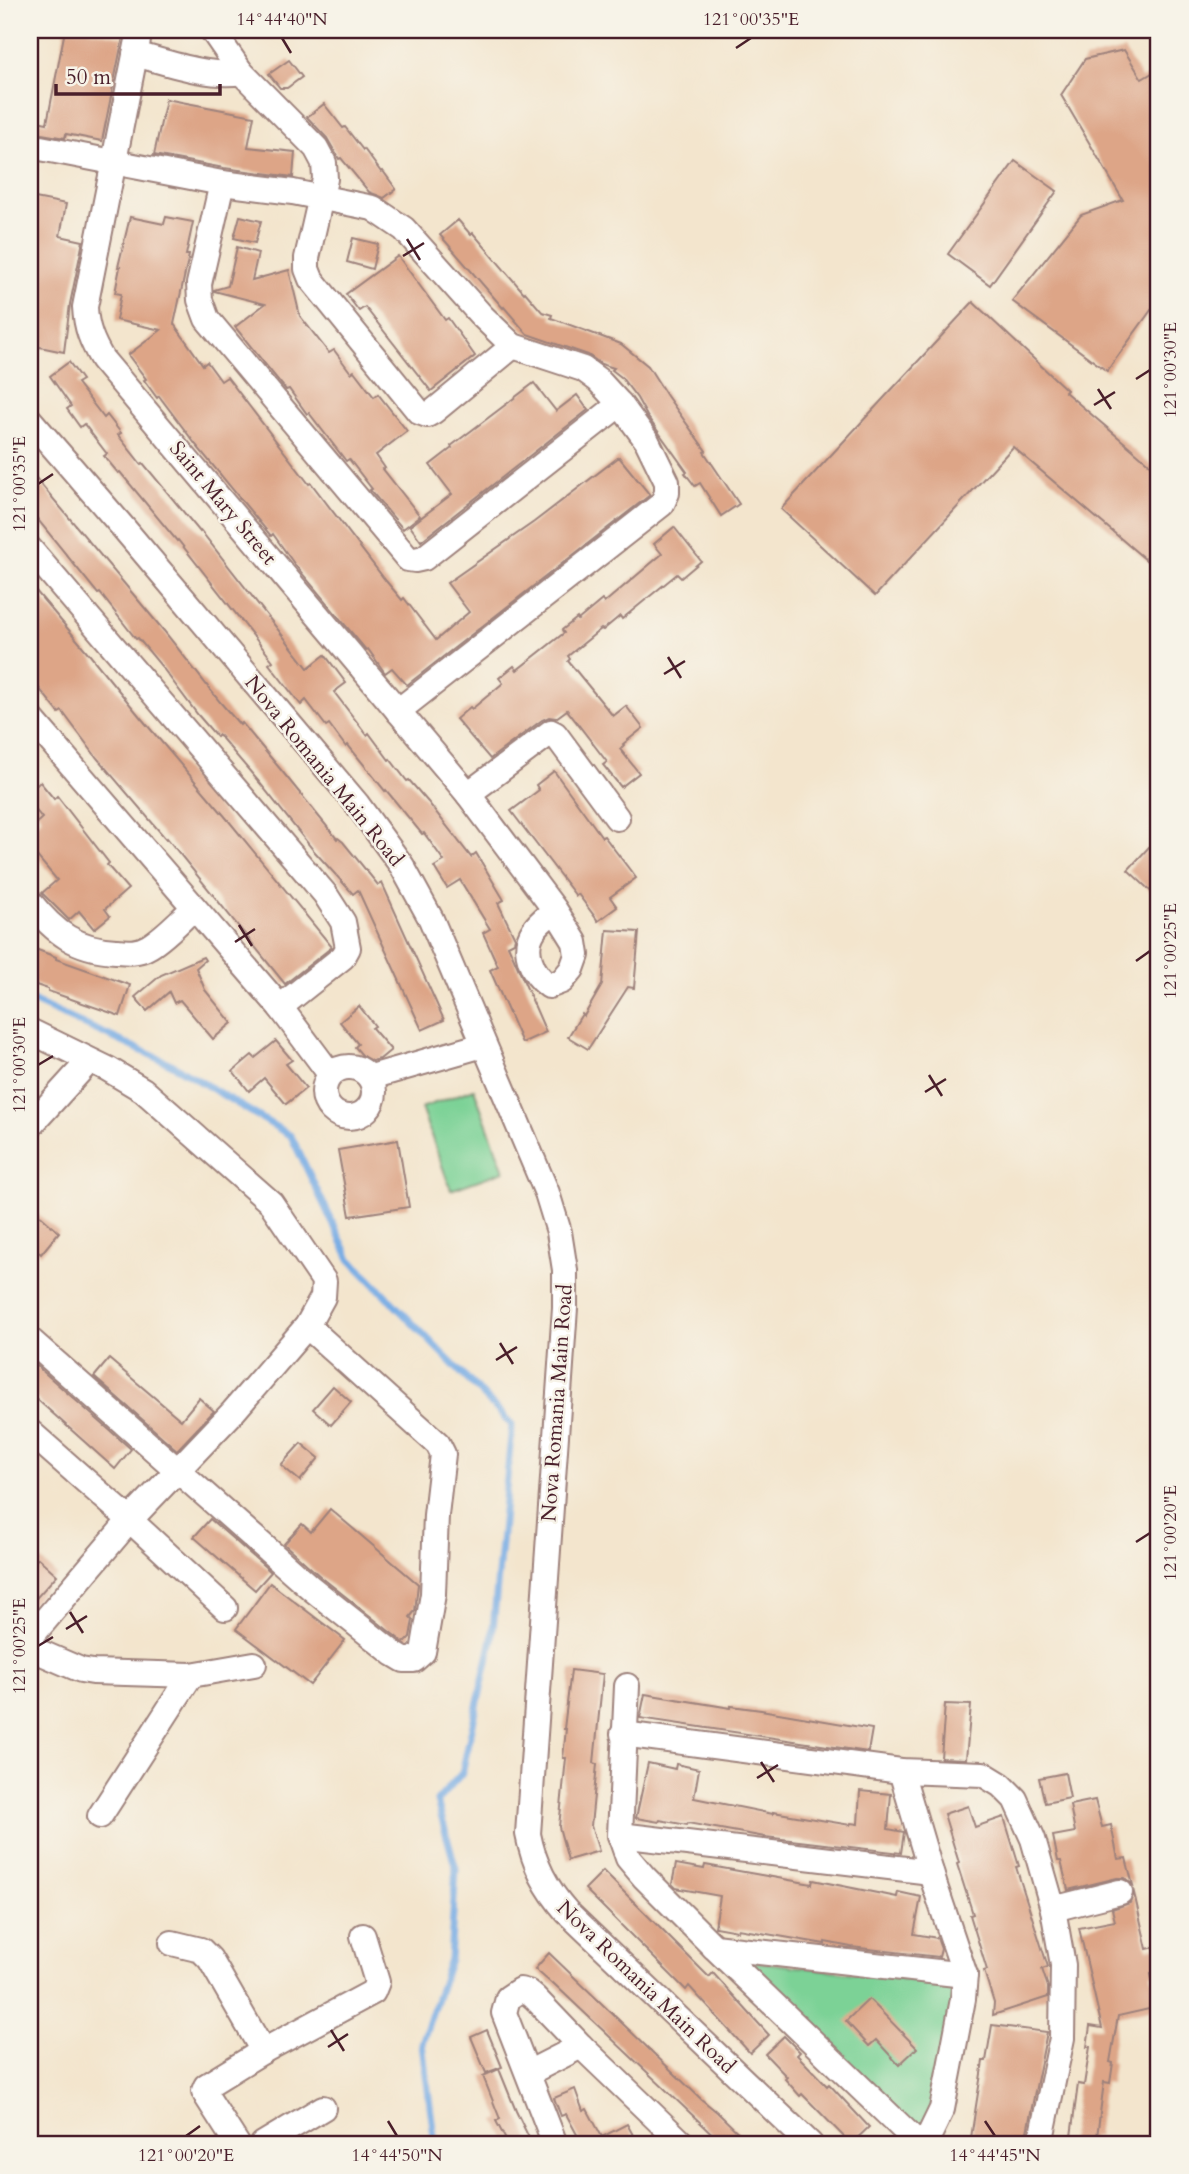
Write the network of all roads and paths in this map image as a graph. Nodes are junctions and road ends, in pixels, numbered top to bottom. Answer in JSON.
{"nodes":[{"id":1,"x":212,"y":30,"type":"edge"},
{"id":2,"x":137,"y":42,"type":"edge"},
{"id":3,"x":241,"y":72,"type":"junction"},
{"id":4,"x":30,"y":146,"type":"edge"},
{"id":5,"x":115,"y":162,"type":"junction"},
{"id":6,"x":222,"y":183,"type":"junction"},
{"id":7,"x":319,"y":197,"type":"junction"},
{"id":8,"x":513,"y":345,"type":"junction"},
{"id":9,"x":620,"y":404,"type":"junction"},
{"id":10,"x":30,"y":420,"type":"edge"},
{"id":11,"x":30,"y":549,"type":"edge"},
{"id":12,"x":398,"y":711,"type":"junction"},
{"id":13,"x":30,"y":718,"type":"edge"},
{"id":14,"x":468,"y":794,"type":"junction"},
{"id":15,"x":617,"y":818,"type":"dead end"},
{"id":16,"x":30,"y":902,"type":"edge"},
{"id":17,"x":194,"y":908,"type":"junction"},
{"id":18,"x":555,"y":910,"type":"dead end"},
{"id":19,"x":279,"y":1007,"type":"junction"},
{"id":20,"x":30,"y":1031,"type":"edge"},
{"id":21,"x":483,"y":1045,"type":"junction"},
{"id":22,"x":89,"y":1061,"type":"junction"},
{"id":23,"x":330,"y":1074,"type":"junction"},
{"id":24,"x":370,"y":1077,"type":"junction"},
{"id":25,"x":30,"y":1126,"type":"edge"},
{"id":26,"x":307,"y":1326,"type":"junction"},
{"id":27,"x":30,"y":1340,"type":"edge"},
{"id":28,"x":30,"y":1432,"type":"edge"},
{"id":29,"x":179,"y":1471,"type":"junction"},
{"id":30,"x":130,"y":1520,"type":"junction"},
{"id":31,"x":225,"y":1608,"type":"dead end"},
{"id":32,"x":30,"y":1638,"type":"edge"},
{"id":33,"x":30,"y":1648,"type":"edge"},
{"id":34,"x":254,"y":1664,"type":"dead end"},
{"id":35,"x":191,"y":1675,"type":"junction"},
{"id":36,"x":627,"y":1686,"type":"dead end"},
{"id":37,"x":623,"y":1734,"type":"junction"},
{"id":38,"x":901,"y":1770,"type":"junction"},
{"id":39,"x":100,"y":1816,"type":"dead end"},
{"id":40,"x":620,"y":1835,"type":"junction"},
{"id":41,"x":931,"y":1872,"type":"junction"},
{"id":42,"x":1120,"y":1892,"type":"dead end"},
{"id":43,"x":1052,"y":1909,"type":"junction"},
{"id":44,"x":363,"y":1936,"type":"dead end"},
{"id":45,"x":173,"y":1943,"type":"dead end"},
{"id":46,"x":714,"y":1947,"type":"junction"},
{"id":47,"x":965,"y":1975,"type":"junction"},
{"id":48,"x":581,"y":2046,"type":"junction"},
{"id":49,"x":263,"y":2051,"type":"junction"},
{"id":50,"x":528,"y":2073,"type":"junction"},
{"id":51,"x":323,"y":2108,"type":"dead end"},
{"id":52,"x":237,"y":2144,"type":"edge"},
{"id":53,"x":263,"y":2144,"type":"edge"},
{"id":54,"x":555,"y":2144,"type":"edge"},
{"id":55,"x":683,"y":2144,"type":"edge"},
{"id":56,"x":810,"y":2144,"type":"edge"},
{"id":57,"x":919,"y":2144,"type":"edge"},
{"id":58,"x":925,"y":2144,"type":"edge"},
{"id":59,"x":1040,"y":2144,"type":"edge"}],
"edges":[{"from":1,"to":3,"type":"street"},
{"from":2,"to":3,"type":"street"},
{"from":2,"to":5,"type":"street","name":"Saint Mary Street"},
{"from":3,"to":7,"type":"street"},
{"from":4,"to":5,"type":"street"},
{"from":5,"to":6,"type":"street"},
{"from":5,"to":12,"type":"street","name":"Saint Mary Street"},
{"from":6,"to":7,"type":"street"},
{"from":6,"to":9,"type":"street"},
{"from":7,"to":8,"type":"street"},
{"from":7,"to":8,"type":"street"},
{"from":8,"to":9,"type":"street"},
{"from":9,"to":12,"type":"street"},
{"from":10,"to":21,"type":"street","name":"Nova Romania Main Road"},
{"from":11,"to":19,"type":"street"},
{"from":12,"to":14,"type":"street","name":"Saint Mary Street"},
{"from":13,"to":17,"type":"street"},
{"from":14,"to":15,"type":"street"},
{"from":14,"to":18,"type":"street","name":"Saint Mary Street"},
{"from":16,"to":17,"type":"street"},
{"from":17,"to":19,"type":"street"},
{"from":19,"to":23,"type":"street"},
{"from":20,"to":22,"type":"street"},
{"from":21,"to":24,"type":"street"},
{"from":21,"to":56,"type":"street","name":"Nova Romania Main Road"},
{"from":22,"to":25,"type":"street"},
{"from":22,"to":26,"type":"street"},
{"from":23,"to":24,"type":"street"},
{"from":23,"to":24,"type":"street"},
{"from":26,"to":29,"type":"street"},
{"from":26,"to":29,"type":"street"},
{"from":27,"to":29,"type":"street"},
{"from":28,"to":30,"type":"street"},
{"from":29,"to":30,"type":"street"},
{"from":30,"to":31,"type":"street"},
{"from":30,"to":32,"type":"street"},
{"from":33,"to":35,"type":"street"},
{"from":34,"to":35,"type":"street"},
{"from":35,"to":39,"type":"street"},
{"from":36,"to":37,"type":"street"},
{"from":37,"to":38,"type":"street"},
{"from":37,"to":40,"type":"street"},
{"from":38,"to":41,"type":"street"},
{"from":38,"to":43,"type":"street"},
{"from":40,"to":41,"type":"street"},
{"from":40,"to":46,"type":"street"},
{"from":41,"to":47,"type":"street"},
{"from":42,"to":43,"type":"street"},
{"from":43,"to":59,"type":"street"},
{"from":44,"to":49,"type":"street"},
{"from":45,"to":49,"type":"street"},
{"from":46,"to":47,"type":"street"},
{"from":46,"to":57,"type":"street"},
{"from":47,"to":58,"type":"street"},
{"from":48,"to":50,"type":"street"},
{"from":48,"to":50,"type":"street"},
{"from":48,"to":55,"type":"street"},
{"from":49,"to":52,"type":"street"},
{"from":50,"to":54,"type":"street"},
{"from":51,"to":53,"type":"street"}]}
